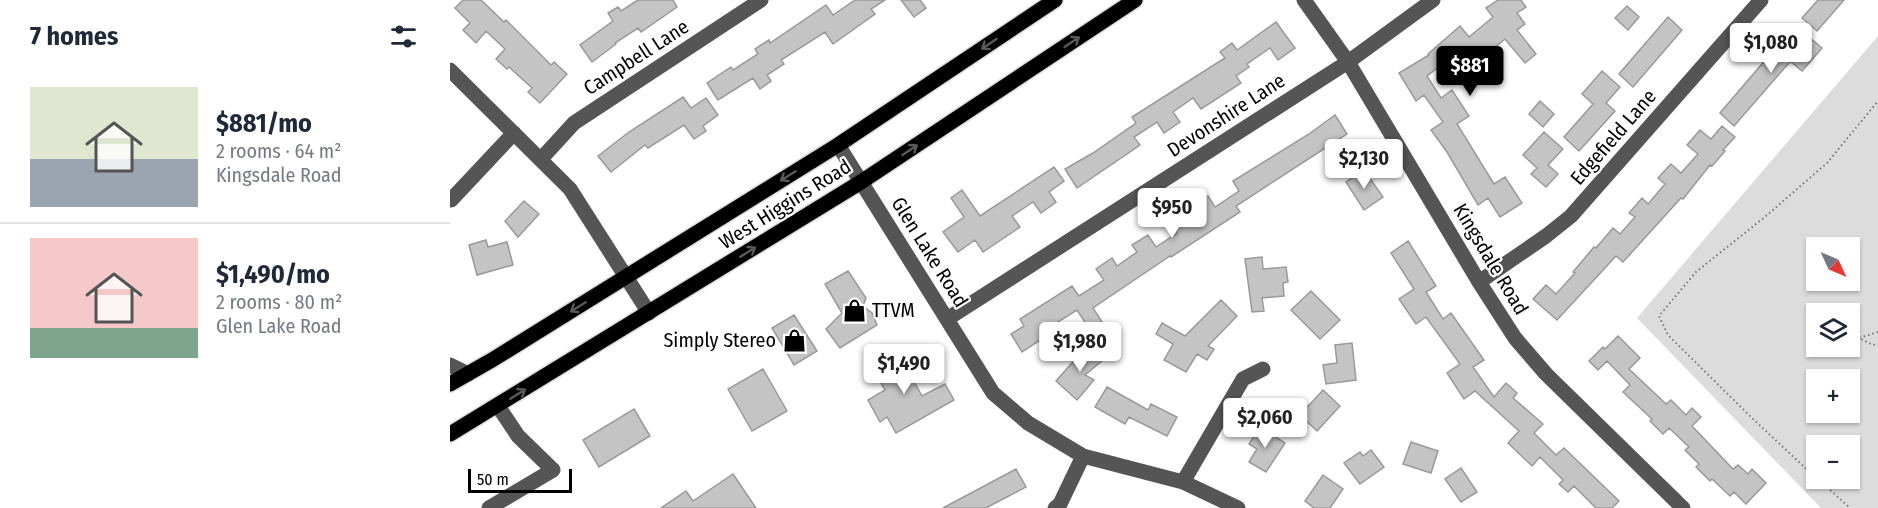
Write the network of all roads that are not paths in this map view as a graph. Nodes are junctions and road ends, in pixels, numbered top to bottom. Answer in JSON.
{"nodes":[{"id":1,"x":761,"y":0,"type":"edge"},
{"id":2,"x":1055,"y":0,"type":"edge"},
{"id":3,"x":1135,"y":0,"type":"edge"},
{"id":4,"x":1304,"y":0,"type":"edge"},
{"id":5,"x":1433,"y":0,"type":"edge"},
{"id":6,"x":1761,"y":0,"type":"edge"},
{"id":7,"x":1348,"y":62,"type":"junction"},
{"id":8,"x":450,"y":70,"type":"edge"},
{"id":9,"x":514,"y":133,"type":"junction"},
{"id":10,"x":838,"y":145,"type":"junction"},
{"id":11,"x":541,"y":159,"type":"junction"},
{"id":12,"x":861,"y":182,"type":"junction"},
{"id":13,"x":451,"y":200,"type":"edge"},
{"id":14,"x":627,"y":276,"type":"junction"},
{"id":15,"x":1479,"y":282,"type":"junction"},
{"id":16,"x":649,"y":313,"type":"junction"},
{"id":17,"x":947,"y":319,"type":"junction"},
{"id":18,"x":450,"y":365,"type":"edge"},
{"id":19,"x":1263,"y":369,"type":"dead end"},
{"id":20,"x":468,"y":374,"type":"junction"},
{"id":21,"x":450,"y":384,"type":"edge"},
{"id":22,"x":498,"y":406,"type":"junction"},
{"id":23,"x":450,"y":434,"type":"edge"},
{"id":24,"x":1083,"y":456,"type":"junction"},
{"id":25,"x":1183,"y":482,"type":"junction"},
{"id":26,"x":489,"y":508,"type":"edge"},
{"id":27,"x":1055,"y":508,"type":"edge"},
{"id":28,"x":1238,"y":508,"type":"edge"},
{"id":29,"x":1683,"y":508,"type":"edge"}],
"edges":[{"from":1,"to":11,"type":"street","name":"Campbell Lane"},
{"from":2,"to":10,"type":"main road","name":"West Higgins Road","one_way":true},
{"from":12,"to":3,"type":"main road","name":"West Higgins Road","one_way":true},
{"from":4,"to":7,"type":"street","name":"Kingsdale Road"},
{"from":5,"to":7,"type":"street","name":"Devonshire Lane"},
{"from":6,"to":15,"type":"street","name":"Edgefield Lane"},
{"from":7,"to":15,"type":"street","name":"Kingsdale Road"},
{"from":7,"to":17,"type":"street","name":"Devonshire Lane"},
{"from":8,"to":9,"type":"street"},
{"from":9,"to":11,"type":"street"},
{"from":9,"to":13,"type":"street"},
{"from":10,"to":12,"type":"street","name":"Glen Lake Road"},
{"from":10,"to":14,"type":"main road","name":"West Higgins Road","one_way":true},
{"from":11,"to":14,"type":"street"},
{"from":16,"to":12,"type":"main road","name":"West Higgins Road","one_way":true},
{"from":12,"to":17,"type":"street","name":"Glen Lake Road"},
{"from":14,"to":16,"type":"street"},
{"from":14,"to":20,"type":"main road","name":"West Higgins Road","one_way":true},
{"from":15,"to":29,"type":"street","name":"Kingsdale Road"},
{"from":22,"to":16,"type":"main road","name":"West Higgins Road","one_way":true},
{"from":17,"to":24,"type":"street","name":"Glen Lake Road"},
{"from":18,"to":20,"type":"street"},
{"from":19,"to":25,"type":"street"},
{"from":20,"to":21,"type":"main road","name":"West Higgins Road"},
{"from":22,"to":23,"type":"main road","name":"West Higgins Road"},
{"from":22,"to":26,"type":"street"},
{"from":24,"to":25,"type":"street","name":"Glen Lake Road"},
{"from":24,"to":27,"type":"street"},
{"from":25,"to":28,"type":"street","name":"Glen Lake Road"}]}
